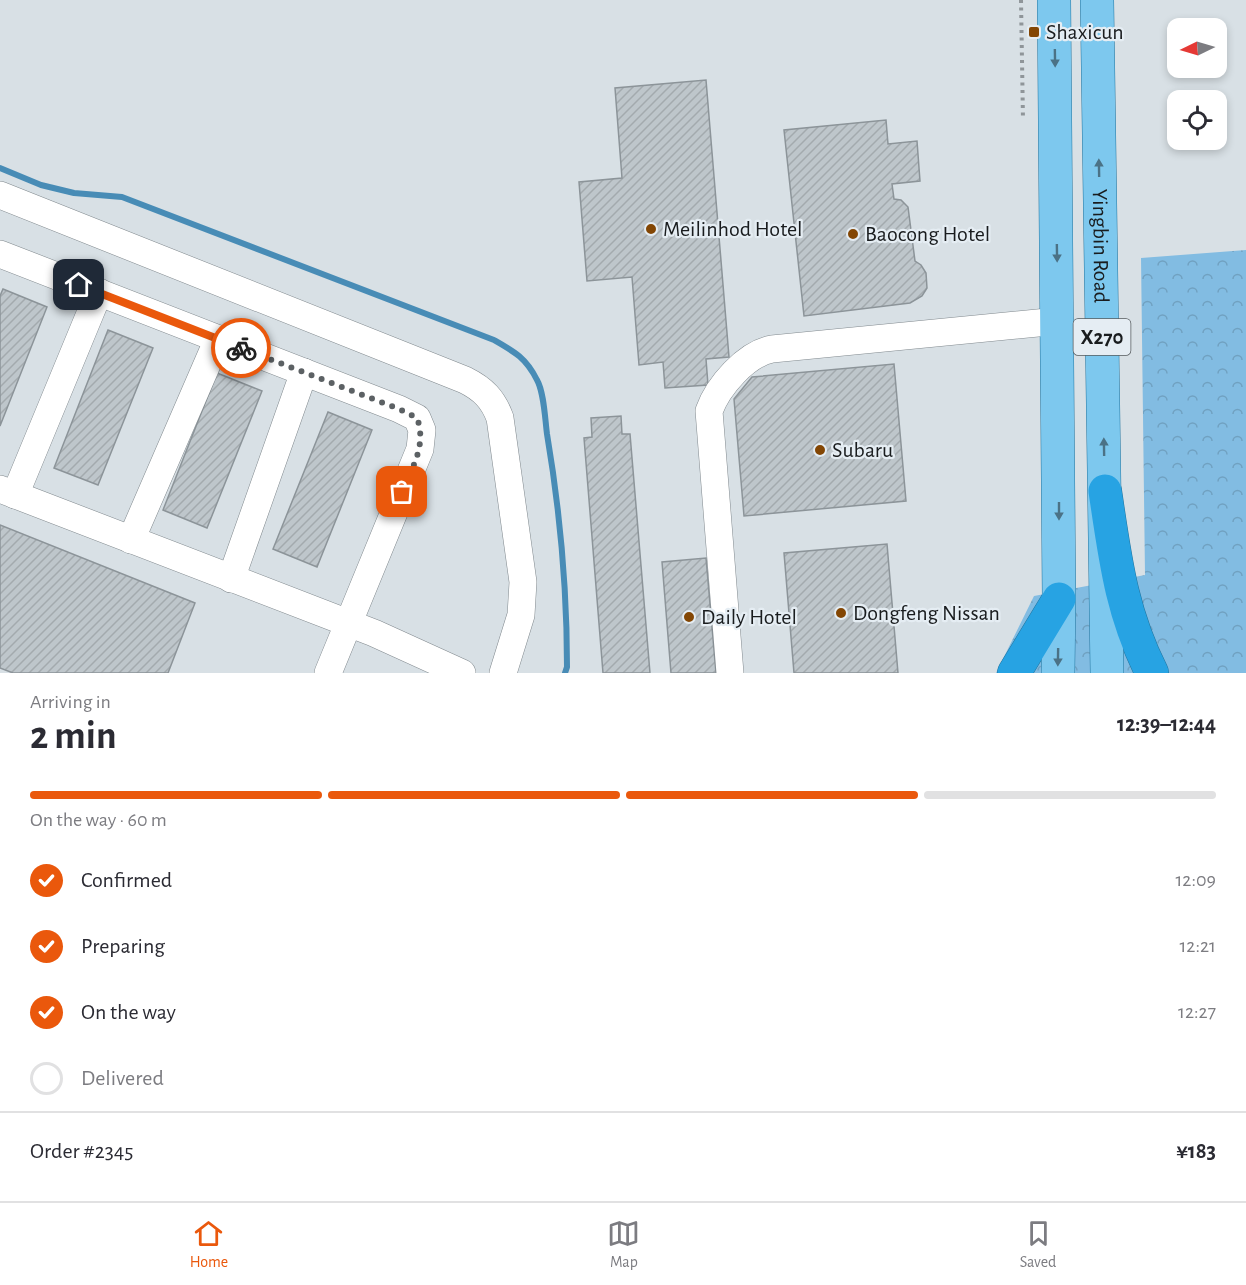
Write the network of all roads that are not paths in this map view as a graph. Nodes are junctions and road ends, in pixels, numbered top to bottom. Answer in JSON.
{"nodes":[{"id":1,"x":1054,"y":0,"type":"edge"},
{"id":2,"x":1097,"y":0,"type":"edge"},
{"id":3,"x":0,"y":195,"type":"edge"},
{"id":4,"x":0,"y":254,"type":"edge"},
{"id":5,"x":99,"y":292,"type":"junction"},
{"id":6,"x":1058,"y":321,"type":"junction"},
{"id":7,"x":218,"y":339,"type":"junction"},
{"id":8,"x":304,"y":372,"type":"junction"},
{"id":9,"x":1105,"y":491,"type":"junction"},
{"id":10,"x":8,"y":492,"type":"edge"},
{"id":11,"x":131,"y":540,"type":"junction"},
{"id":12,"x":231,"y":579,"type":"junction"},
{"id":13,"x":1059,"y":599,"type":"junction"},
{"id":14,"x":348,"y":624,"type":"junction"},
{"id":15,"x":1015,"y":672,"type":"edge"},
{"id":16,"x":328,"y":673,"type":"edge"},
{"id":17,"x":462,"y":673,"type":"edge"},
{"id":18,"x":503,"y":673,"type":"edge"},
{"id":19,"x":730,"y":673,"type":"edge"},
{"id":20,"x":1058,"y":673,"type":"edge"},
{"id":21,"x":1107,"y":673,"type":"edge"},
{"id":22,"x":1152,"y":673,"type":"edge"}],
"edges":[{"from":1,"to":6,"type":"main road","name":"Yingbin Road","number":"X270","one_way":true},
{"from":9,"to":2,"type":"main road","name":"Yingbin Road","number":"X270","one_way":true},
{"from":3,"to":18,"type":"street"},
{"from":4,"to":5,"type":"street"},
{"from":5,"to":7,"type":"street"},
{"from":5,"to":10,"type":"street"},
{"from":6,"to":13,"type":"main road","name":"Yingbin Road","number":"X270","one_way":true},
{"from":6,"to":19,"type":"street"},
{"from":7,"to":8,"type":"street"},
{"from":7,"to":11,"type":"street"},
{"from":8,"to":12,"type":"street"},
{"from":8,"to":14,"type":"street"},
{"from":9,"to":21,"type":"main road","name":"Yingbin Road","number":"X270"},
{"from":9,"to":22,"type":"highway"},
{"from":10,"to":11,"type":"street"},
{"from":11,"to":12,"type":"street"},
{"from":12,"to":14,"type":"street"},
{"from":13,"to":15,"type":"highway"},
{"from":13,"to":20,"type":"main road","name":"Yingbin Road","number":"X270","one_way":true},
{"from":14,"to":16,"type":"street"},
{"from":14,"to":17,"type":"street"}]}
